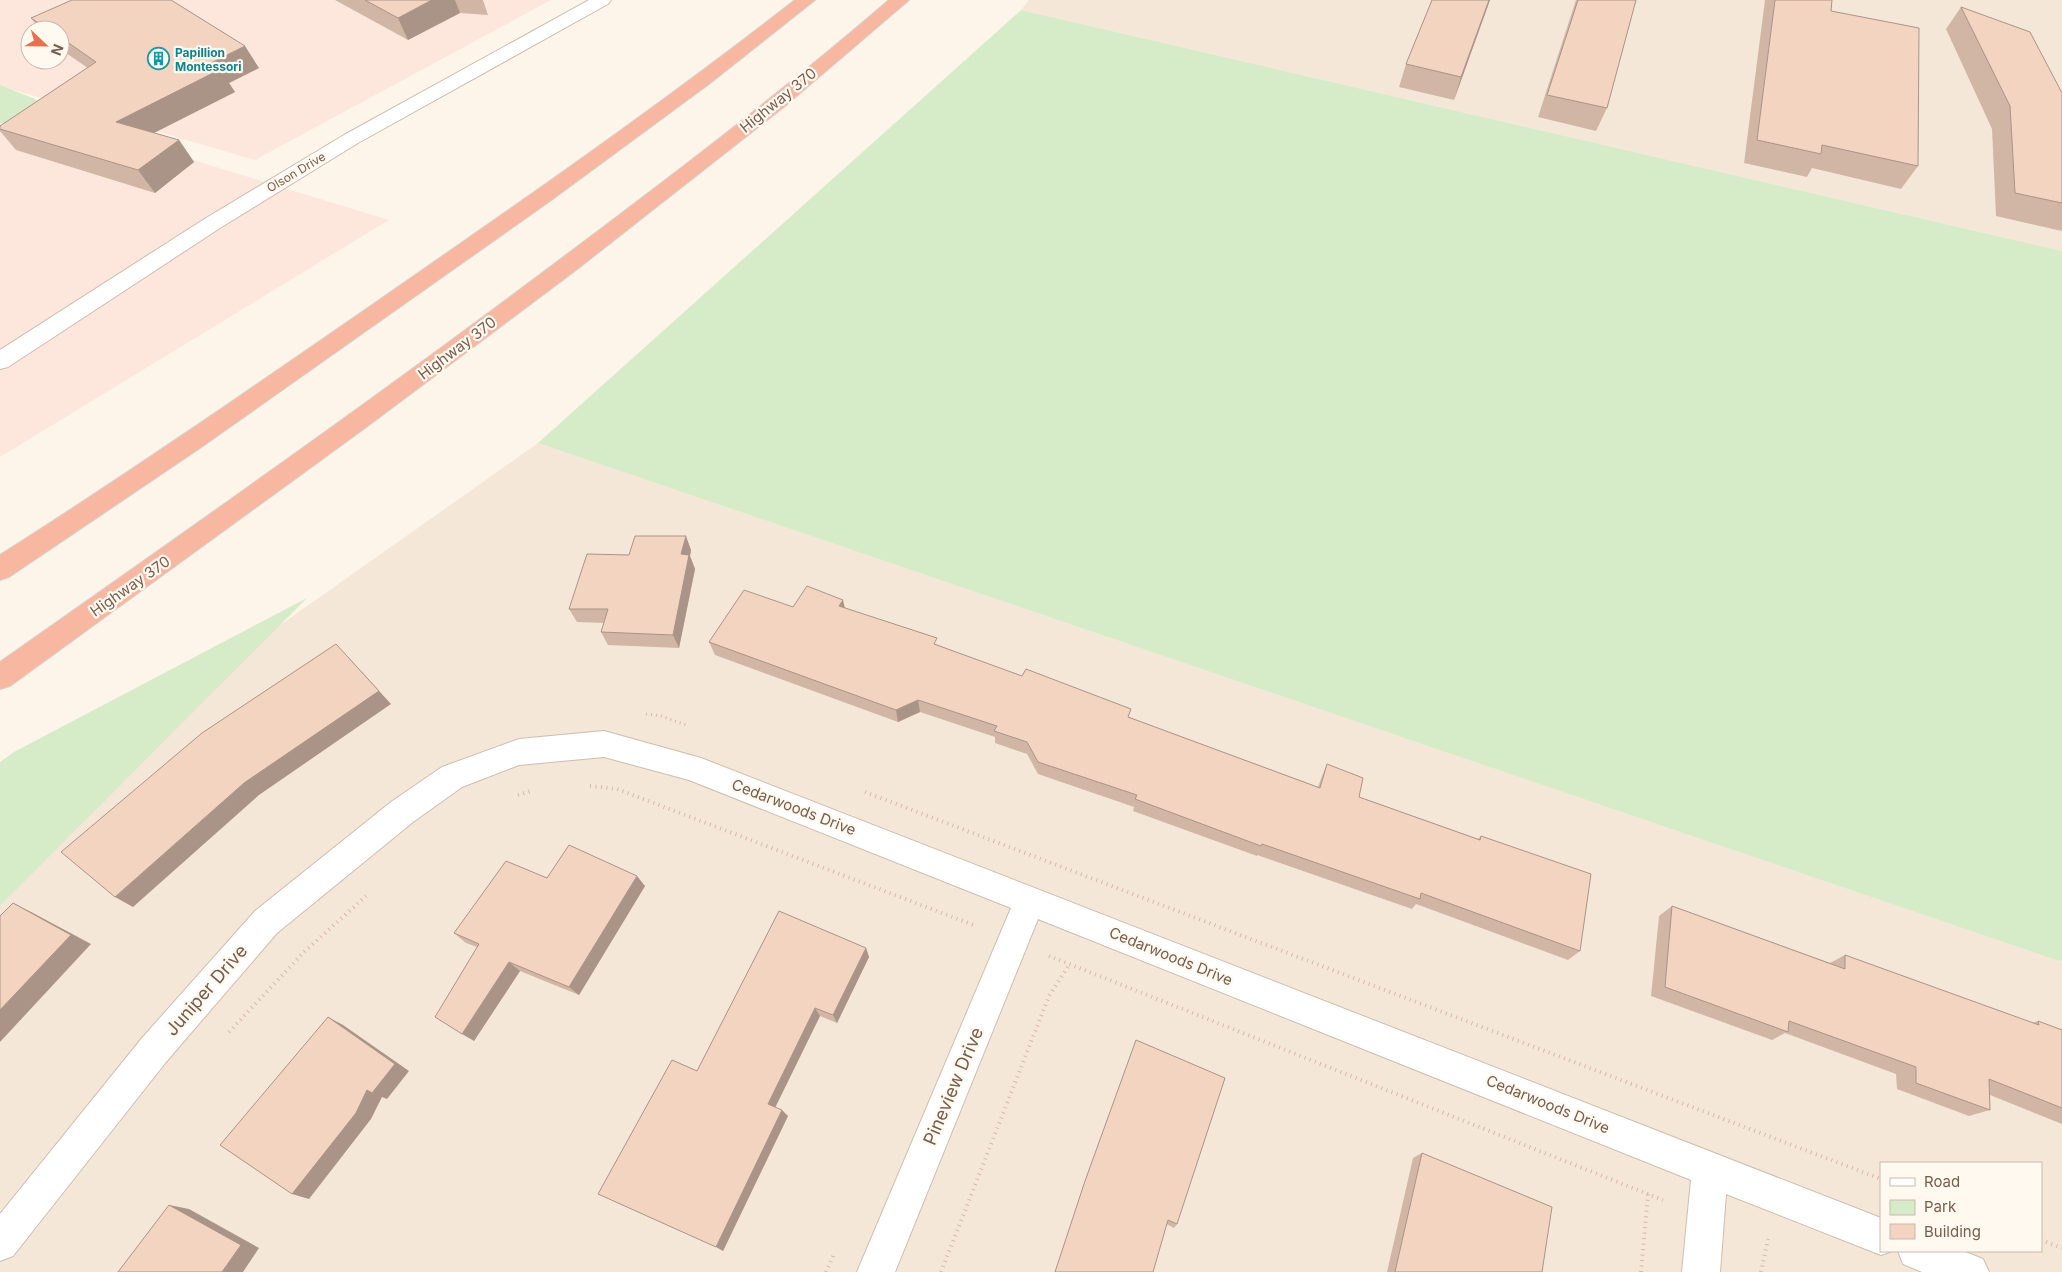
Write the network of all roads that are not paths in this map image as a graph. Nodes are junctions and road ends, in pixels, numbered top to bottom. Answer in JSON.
{"nodes":[{"id":1,"x":806,"y":0,"type":"edge"},
{"id":2,"x":900,"y":0,"type":"edge"},
{"id":3,"x":589,"y":2,"type":"edge"},
{"id":4,"x":0,"y":361,"type":"edge"},
{"id":5,"x":0,"y":569,"type":"edge"},
{"id":6,"x":0,"y":678,"type":"edge"},
{"id":7,"x":452,"y":778,"type":"joint"},
{"id":8,"x":1030,"y":900,"type":"junction"},
{"id":9,"x":1710,"y":1168,"type":"junction"},
{"id":10,"x":1880,"y":1236,"type":"edge"},
{"id":11,"x":0,"y":1243,"type":"edge"},
{"id":12,"x":1919,"y":1252,"type":"edge"},
{"id":13,"x":876,"y":1272,"type":"edge"},
{"id":14,"x":1702,"y":1272,"type":"edge"},
{"id":15,"x":1970,"y":1272,"type":"edge"}],
"edges":[{"from":1,"to":5,"type":"highway"},
{"from":2,"to":6,"type":"highway","name":"Highway 370"},
{"from":3,"to":4,"type":"street","name":"Olson Drive"},
{"from":7,"to":8,"type":"street","name":"Cedarwoods Drive"},
{"from":7,"to":11,"type":"street","name":"Juniper Drive"},
{"from":8,"to":9,"type":"street","name":"Cedarwoods Drive"},
{"from":8,"to":13,"type":"street","name":"Pineview Drive"},
{"from":9,"to":10,"type":"street","name":"Cedarwoods Drive"},
{"from":9,"to":14,"type":"street"},
{"from":12,"to":15,"type":"street"}]}
